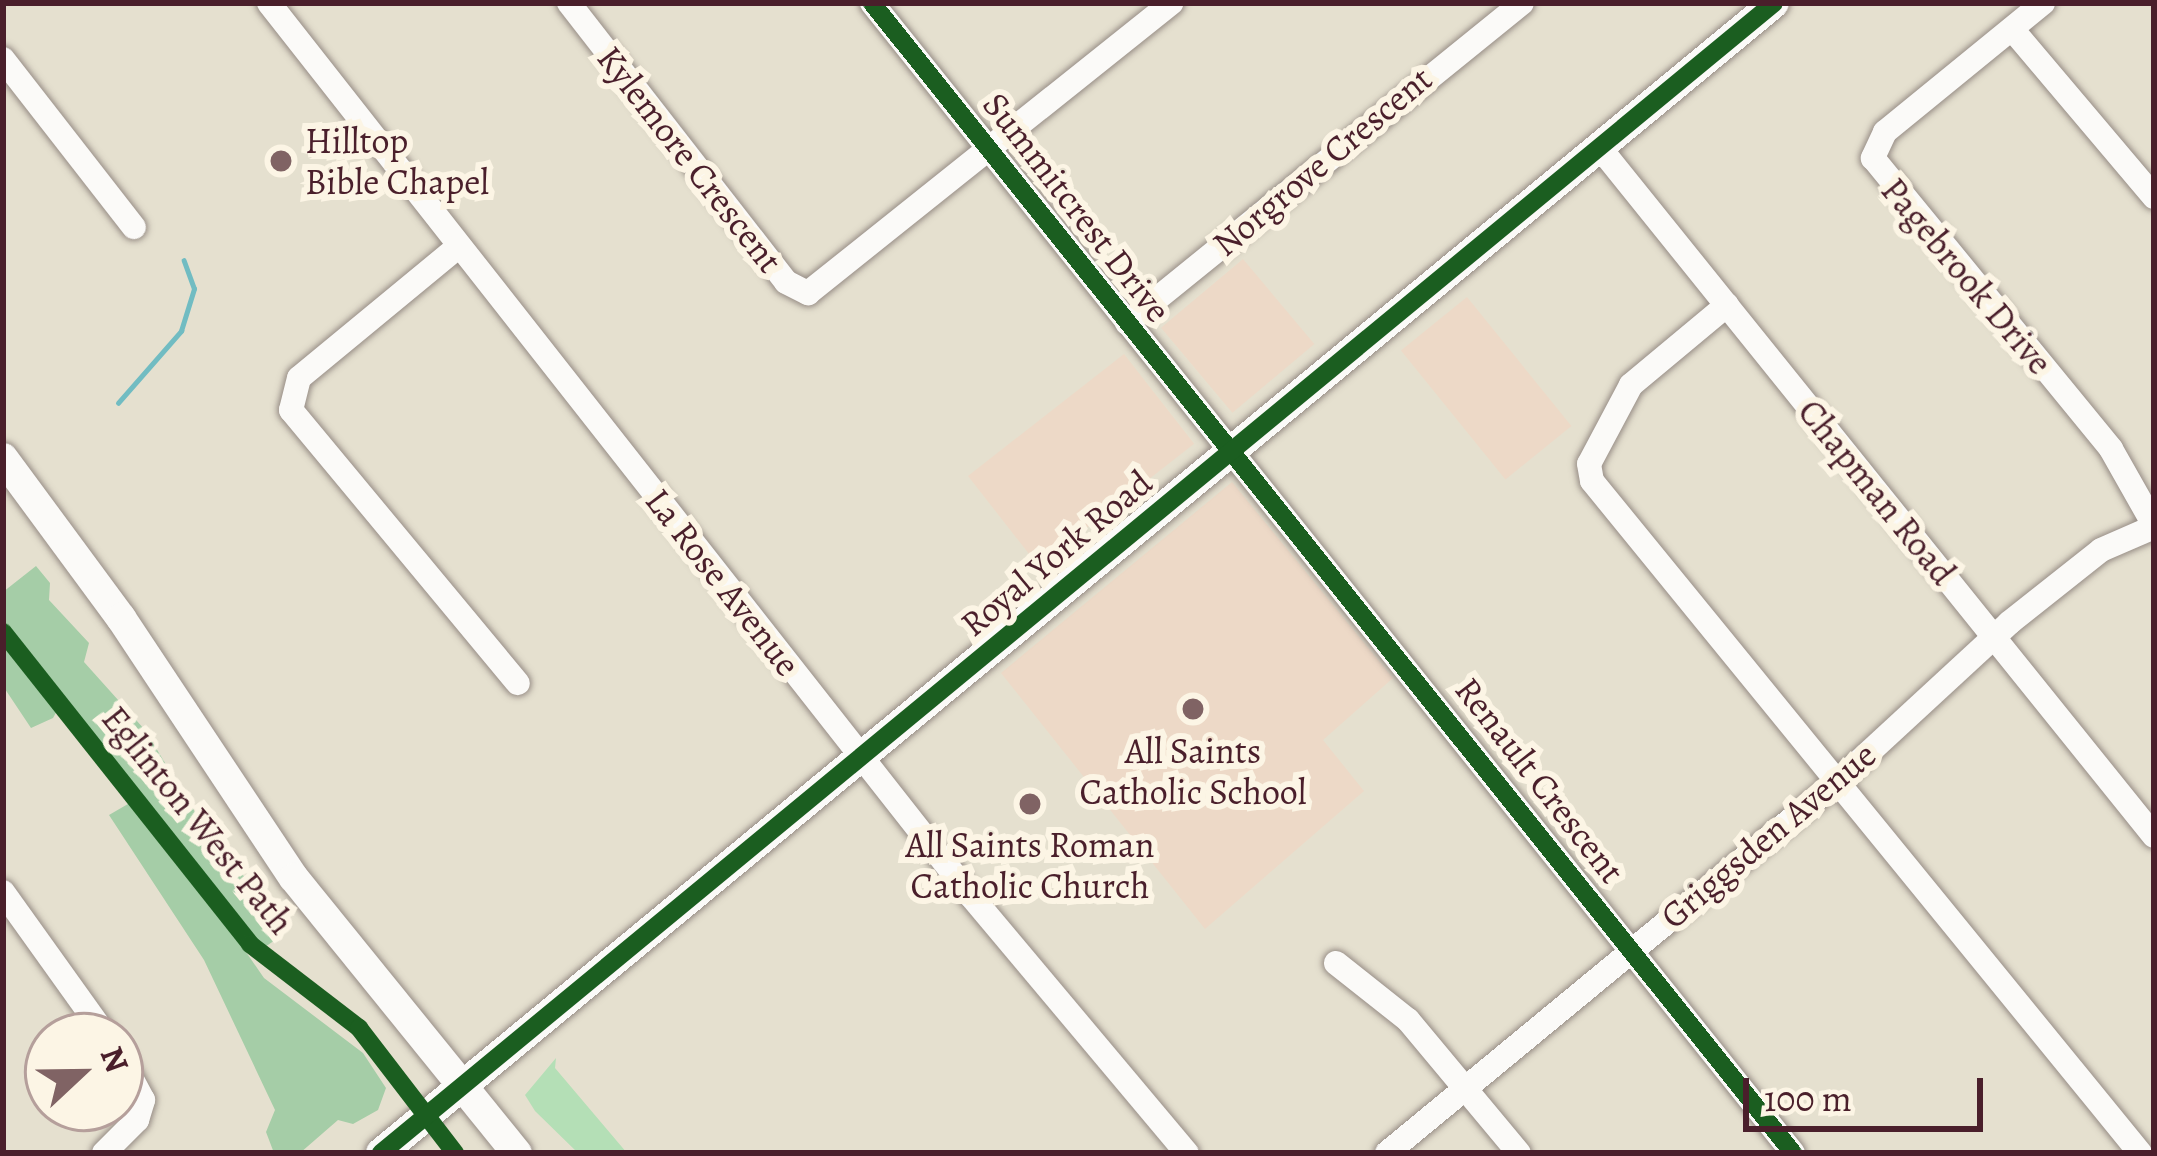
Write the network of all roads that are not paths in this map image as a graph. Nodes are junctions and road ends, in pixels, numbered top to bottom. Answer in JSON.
{"nodes":[{"id":1,"x":269,"y":3,"type":"edge"},
{"id":2,"x":569,"y":3,"type":"edge"},
{"id":3,"x":872,"y":3,"type":"edge"},
{"id":4,"x":1171,"y":3,"type":"edge"},
{"id":5,"x":1522,"y":3,"type":"edge"},
{"id":6,"x":1774,"y":3,"type":"edge"},
{"id":7,"x":2043,"y":3,"type":"edge"},
{"id":8,"x":2012,"y":28,"type":"junction"},
{"id":9,"x":3,"y":58,"type":"edge"},
{"id":10,"x":1600,"y":148,"type":"junction"},
{"id":11,"x":991,"y":151,"type":"junction"},
{"id":12,"x":2154,"y":197,"type":"edge"},
{"id":13,"x":134,"y":226,"type":"dead end"},
{"id":14,"x":458,"y":246,"type":"junction"},
{"id":15,"x":1726,"y":305,"type":"junction"},
{"id":16,"x":1126,"y":323,"type":"junction"},
{"id":17,"x":1230,"y":452,"type":"junction"},
{"id":18,"x":3,"y":458,"type":"edge"},
{"id":19,"x":2154,"y":526,"type":"edge"},
{"id":20,"x":1994,"y":635,"type":"junction"},
{"id":21,"x":518,"y":683,"type":"dead end"},
{"id":22,"x":862,"y":757,"type":"junction"},
{"id":23,"x":1838,"y":781,"type":"junction"},
{"id":24,"x":2154,"y":836,"type":"edge"},
{"id":25,"x":3,"y":892,"type":"edge"},
{"id":26,"x":1631,"y":950,"type":"junction"},
{"id":27,"x":1336,"y":963,"type":"dead end"},
{"id":28,"x":89,"y":1012,"type":"edge"},
{"id":29,"x":1466,"y":1087,"type":"junction"},
{"id":30,"x":464,"y":1088,"type":"junction"},
{"id":31,"x":381,"y":1153,"type":"edge"},
{"id":32,"x":517,"y":1153,"type":"edge"},
{"id":33,"x":1187,"y":1153,"type":"edge"},
{"id":34,"x":1387,"y":1153,"type":"edge"},
{"id":35,"x":1519,"y":1153,"type":"edge"},
{"id":36,"x":1793,"y":1153,"type":"edge"},
{"id":37,"x":2140,"y":1153,"type":"edge"}],
"edges":[{"from":1,"to":14,"type":"street","name":"La Rose Avenue"},
{"from":2,"to":11,"type":"street","name":"Kylemore Crescent"},
{"from":3,"to":11,"type":"street","name":"Summitcrest Drive"},
{"from":4,"to":11,"type":"street"},
{"from":5,"to":16,"type":"street","name":"Norgrove Crescent"},
{"from":6,"to":10,"type":"main road","name":"Royal York Road"},
{"from":7,"to":8,"type":"street","name":"Pagebrook Drive"},
{"from":8,"to":12,"type":"street"},
{"from":8,"to":19,"type":"street","name":"Pagebrook Drive"},
{"from":9,"to":13,"type":"street"},
{"from":10,"to":15,"type":"street","name":"Chapman Road"},
{"from":10,"to":17,"type":"main road","name":"Royal York Road"},
{"from":11,"to":16,"type":"street","name":"Summitcrest Drive"},
{"from":14,"to":21,"type":"street"},
{"from":14,"to":22,"type":"street","name":"La Rose Avenue"},
{"from":15,"to":20,"type":"street","name":"Chapman Road"},
{"from":15,"to":23,"type":"street"},
{"from":16,"to":17,"type":"street","name":"Summitcrest Drive"},
{"from":17,"to":22,"type":"main road","name":"Royal York Road"},
{"from":17,"to":26,"type":"street","name":"Renault Crescent"},
{"from":18,"to":30,"type":"main road"},
{"from":19,"to":20,"type":"street","name":"Griggsden Avenue"},
{"from":20,"to":23,"type":"street","name":"Griggsden Avenue"},
{"from":20,"to":24,"type":"street","name":"Chapman Road"},
{"from":22,"to":30,"type":"main road","name":"Royal York Road"},
{"from":22,"to":33,"type":"street","name":"La Rose Avenue"},
{"from":23,"to":26,"type":"street","name":"Griggsden Avenue"},
{"from":23,"to":37,"type":"street"},
{"from":25,"to":28,"type":"street"},
{"from":26,"to":29,"type":"street","name":"Griggsden Avenue"},
{"from":26,"to":36,"type":"street","name":"Renault Crescent"},
{"from":27,"to":29,"type":"street"},
{"from":29,"to":34,"type":"street","name":"Griggsden Avenue"},
{"from":29,"to":35,"type":"street"},
{"from":30,"to":31,"type":"main road","name":"Royal York Road"},
{"from":30,"to":32,"type":"main road"}]}
